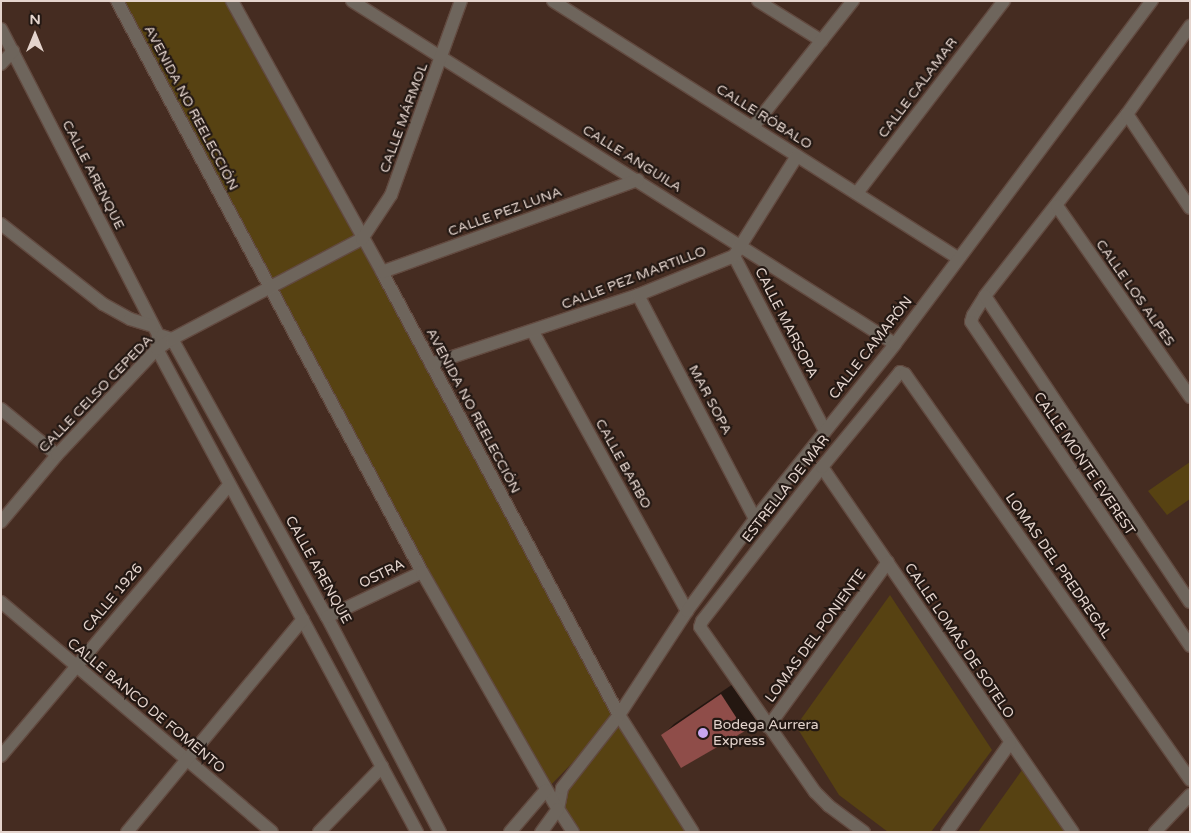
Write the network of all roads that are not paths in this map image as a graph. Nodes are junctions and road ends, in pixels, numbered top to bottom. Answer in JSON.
{"nodes":[{"id":1,"x":117,"y":1,"type":"edge"},
{"id":2,"x":232,"y":1,"type":"edge"},
{"id":3,"x":352,"y":1,"type":"edge"},
{"id":4,"x":462,"y":1,"type":"edge"},
{"id":5,"x":553,"y":1,"type":"edge"},
{"id":6,"x":758,"y":1,"type":"edge"},
{"id":7,"x":853,"y":1,"type":"edge"},
{"id":8,"x":1004,"y":1,"type":"edge"},
{"id":9,"x":1148,"y":3,"type":"edge"},
{"id":10,"x":1190,"y":26,"type":"edge"},
{"id":11,"x":1,"y":29,"type":"edge"},
{"id":12,"x":822,"y":41,"type":"junction"},
{"id":13,"x":13,"y":51,"type":"junction"},
{"id":14,"x":441,"y":58,"type":"junction"},
{"id":15,"x":1,"y":64,"type":"edge"},
{"id":16,"x":1127,"y":114,"type":"junction"},
{"id":17,"x":752,"y":127,"type":"junction"},
{"id":18,"x":797,"y":156,"type":"junction"},
{"id":19,"x":638,"y":180,"type":"junction"},
{"id":20,"x":857,"y":193,"type":"junction"},
{"id":21,"x":1057,"y":206,"type":"junction"},
{"id":22,"x":1190,"y":208,"type":"edge"},
{"id":23,"x":1,"y":224,"type":"edge"},
{"id":24,"x":362,"y":239,"type":"junction"},
{"id":25,"x":736,"y":251,"type":"junction"},
{"id":26,"x":958,"y":258,"type":"junction"},
{"id":27,"x":382,"y":272,"type":"junction"},
{"id":28,"x":271,"y":287,"type":"junction"},
{"id":29,"x":638,"y":295,"type":"junction"},
{"id":30,"x":985,"y":296,"type":"junction"},
{"id":31,"x":155,"y":330,"type":"junction"},
{"id":32,"x":533,"y":332,"type":"junction"},
{"id":33,"x":172,"y":339,"type":"junction"},
{"id":34,"x":895,"y":344,"type":"junction"},
{"id":35,"x":157,"y":349,"type":"junction"},
{"id":36,"x":432,"y":364,"type":"junction"},
{"id":37,"x":900,"y":372,"type":"joint"},
{"id":38,"x":1190,"y":397,"type":"edge"},
{"id":39,"x":1,"y":409,"type":"edge"},
{"id":40,"x":825,"y":431,"type":"junction"},
{"id":41,"x":57,"y":454,"type":"junction"},
{"id":42,"x":822,"y":467,"type":"junction"},
{"id":43,"x":229,"y":485,"type":"junction"},
{"id":44,"x":755,"y":519,"type":"junction"},
{"id":45,"x":1,"y":522,"type":"edge"},
{"id":46,"x":888,"y":562,"type":"junction"},
{"id":47,"x":422,"y":572,"type":"junction"},
{"id":48,"x":1,"y":602,"type":"edge"},
{"id":49,"x":1190,"y":602,"type":"edge"},
{"id":50,"x":687,"y":611,"type":"junction"},
{"id":51,"x":327,"y":617,"type":"junction"},
{"id":52,"x":303,"y":619,"type":"junction"},
{"id":53,"x":1190,"y":646,"type":"edge"},
{"id":54,"x":75,"y":665,"type":"junction"},
{"id":55,"x":618,"y":715,"type":"junction"},
{"id":56,"x":768,"y":727,"type":"junction"},
{"id":57,"x":1010,"y":743,"type":"junction"},
{"id":58,"x":1,"y":756,"type":"edge"},
{"id":59,"x":186,"y":761,"type":"junction"},
{"id":60,"x":382,"y":767,"type":"junction"},
{"id":61,"x":1190,"y":780,"type":"edge"},
{"id":62,"x":562,"y":788,"type":"junction"},
{"id":63,"x":546,"y":790,"type":"junction"},
{"id":64,"x":1190,"y":795,"type":"edge"},
{"id":65,"x":558,"y":809,"type":"junction"},
{"id":66,"x":127,"y":832,"type":"edge"},
{"id":67,"x":272,"y":832,"type":"edge"},
{"id":68,"x":319,"y":832,"type":"edge"},
{"id":69,"x":417,"y":832,"type":"edge"},
{"id":70,"x":440,"y":832,"type":"edge"},
{"id":71,"x":510,"y":832,"type":"edge"},
{"id":72,"x":541,"y":832,"type":"edge"},
{"id":73,"x":573,"y":832,"type":"edge"},
{"id":74,"x":693,"y":832,"type":"edge"},
{"id":75,"x":864,"y":832,"type":"edge"},
{"id":76,"x":947,"y":832,"type":"edge"},
{"id":77,"x":1073,"y":832,"type":"edge"},
{"id":78,"x":1155,"y":832,"type":"edge"}],
"edges":[{"from":1,"to":28,"type":"street","name":"AVENIDA NO REELECCIÓN"},
{"from":2,"to":24,"type":"street","name":"AVENIDA NO REELECCIÓN"},
{"from":3,"to":14,"type":"street","name":"CALLE ANGUILA"},
{"from":4,"to":14,"type":"street","name":"CALLE MÁRMOL"},
{"from":5,"to":17,"type":"street","name":"CALLE RÓBALO"},
{"from":6,"to":12,"type":"street"},
{"from":7,"to":12,"type":"street"},
{"from":8,"to":20,"type":"street","name":"CALLE CALAMAR"},
{"from":9,"to":26,"type":"street","name":"CALLE CAMARÓN"},
{"from":10,"to":16,"type":"street","name":"CALLE MONTE EVEREST"},
{"from":11,"to":13,"type":"street","name":"CALLE ARENQUE"},
{"from":12,"to":17,"type":"street"},
{"from":13,"to":15,"type":"street"},
{"from":13,"to":31,"type":"street","name":"CALLE ARENQUE"},
{"from":14,"to":19,"type":"street","name":"CALLE ANGUILA"},
{"from":14,"to":24,"type":"street","name":"CALLE MÁRMOL"},
{"from":16,"to":21,"type":"street","name":"CALLE MONTE EVEREST"},
{"from":16,"to":22,"type":"street"},
{"from":17,"to":18,"type":"street","name":"CALLE RÓBALO"},
{"from":18,"to":20,"type":"street","name":"CALLE RÓBALO"},
{"from":18,"to":25,"type":"street"},
{"from":19,"to":25,"type":"street","name":"CALLE ANGUILA"},
{"from":19,"to":27,"type":"street","name":"CALLE PEZ LUNA"},
{"from":20,"to":26,"type":"street","name":"CALLE RÓBALO"},
{"from":21,"to":30,"type":"street","name":"CALLE MONTE EVEREST"},
{"from":21,"to":38,"type":"street","name":"CALLE LOS ALPES"},
{"from":23,"to":31,"type":"street"},
{"from":24,"to":27,"type":"street","name":"AVENIDA NO REELECCIÓN"},
{"from":24,"to":28,"type":"street","name":"CALLE CELSO CEPEDA"},
{"from":25,"to":29,"type":"street","name":"CALLE PEZ MARTILLO"},
{"from":25,"to":34,"type":"street","name":"CALLE ANGUILA"},
{"from":25,"to":40,"type":"street","name":"CALLE MARSOPA"},
{"from":26,"to":34,"type":"street","name":"CALLE CAMARÓN"},
{"from":27,"to":36,"type":"street","name":"AVENIDA NO REELECCIÓN"},
{"from":28,"to":33,"type":"street","name":"CALLE CELSO CEPEDA"},
{"from":28,"to":47,"type":"street","name":"AVENIDA NO REELECCIÓN"},
{"from":29,"to":32,"type":"street","name":"CALLE PEZ MARTILLO"},
{"from":29,"to":44,"type":"street","name":"MAR SOPA"},
{"from":30,"to":49,"type":"street","name":"CALLE MONTE EVEREST"},
{"from":30,"to":53,"type":"street","name":"CALLE MONTE EVEREST"},
{"from":31,"to":33,"type":"street"},
{"from":31,"to":35,"type":"street"},
{"from":32,"to":36,"type":"street","name":"CALLE PEZ MARTILLO"},
{"from":32,"to":50,"type":"street","name":"CALLE BARBO"},
{"from":33,"to":35,"type":"street","name":"CALLE CELSO CEPEDA"},
{"from":33,"to":51,"type":"street","name":"CALLE ARENQUE"},
{"from":34,"to":40,"type":"street","name":"CALLE CAMARÓN"},
{"from":35,"to":41,"type":"street","name":"CALLE CELSO CEPEDA"},
{"from":35,"to":43,"type":"street"},
{"from":36,"to":55,"type":"street","name":"AVENIDA NO REELECCIÓN"},
{"from":37,"to":42,"type":"street","name":"ESTRELLA DE MAR"},
{"from":37,"to":61,"type":"street","name":"LOMAS DEL PREDREGAL"},
{"from":39,"to":41,"type":"street"},
{"from":40,"to":44,"type":"street","name":"CALLE CAMARÓN"},
{"from":41,"to":45,"type":"street","name":"CALLE CELSO CEPEDA"},
{"from":42,"to":46,"type":"street","name":"CALLE LOMAS DE SOTELO"},
{"from":42,"to":56,"type":"street","name":"ESTRELLA DE MAR"},
{"from":43,"to":52,"type":"street"},
{"from":43,"to":54,"type":"street","name":"CALLE 1926"},
{"from":44,"to":50,"type":"street","name":"CALLE CAMARÓN"},
{"from":46,"to":56,"type":"street","name":"LOMAS DEL PONIENTE"},
{"from":46,"to":57,"type":"street","name":"CALLE LOMAS DE SOTELO"},
{"from":47,"to":51,"type":"street","name":"OSTRA"},
{"from":47,"to":63,"type":"street","name":"AVENIDA NO REELECCIÓN"},
{"from":48,"to":54,"type":"street","name":"CALLE BANCO DE FOMENTO"},
{"from":50,"to":55,"type":"street","name":"CALLE CAMARÓN"},
{"from":51,"to":70,"type":"street","name":"CALLE ARENQUE"},
{"from":52,"to":59,"type":"street"},
{"from":52,"to":60,"type":"street"},
{"from":54,"to":58,"type":"street","name":"CALLE 1926"},
{"from":54,"to":59,"type":"street","name":"CALLE BANCO DE FOMENTO"},
{"from":55,"to":62,"type":"street","name":"CALLE CAMARÓN"},
{"from":55,"to":74,"type":"street","name":"AVENIDA NO REELECCIÓN"},
{"from":56,"to":75,"type":"street"},
{"from":57,"to":76,"type":"street"},
{"from":57,"to":77,"type":"street","name":"CALLE LOMAS DE SOTELO"},
{"from":59,"to":66,"type":"street"},
{"from":59,"to":67,"type":"street","name":"CALLE BANCO DE FOMENTO"},
{"from":60,"to":68,"type":"street"},
{"from":60,"to":69,"type":"street"},
{"from":62,"to":63,"type":"street"},
{"from":62,"to":65,"type":"street"},
{"from":63,"to":65,"type":"street","name":"AVENIDA NO REELECCIÓN"},
{"from":63,"to":71,"type":"street"},
{"from":64,"to":78,"type":"street"},
{"from":65,"to":72,"type":"street"},
{"from":65,"to":73,"type":"street","name":"AVENIDA NO REELECCIÓN"}]}
